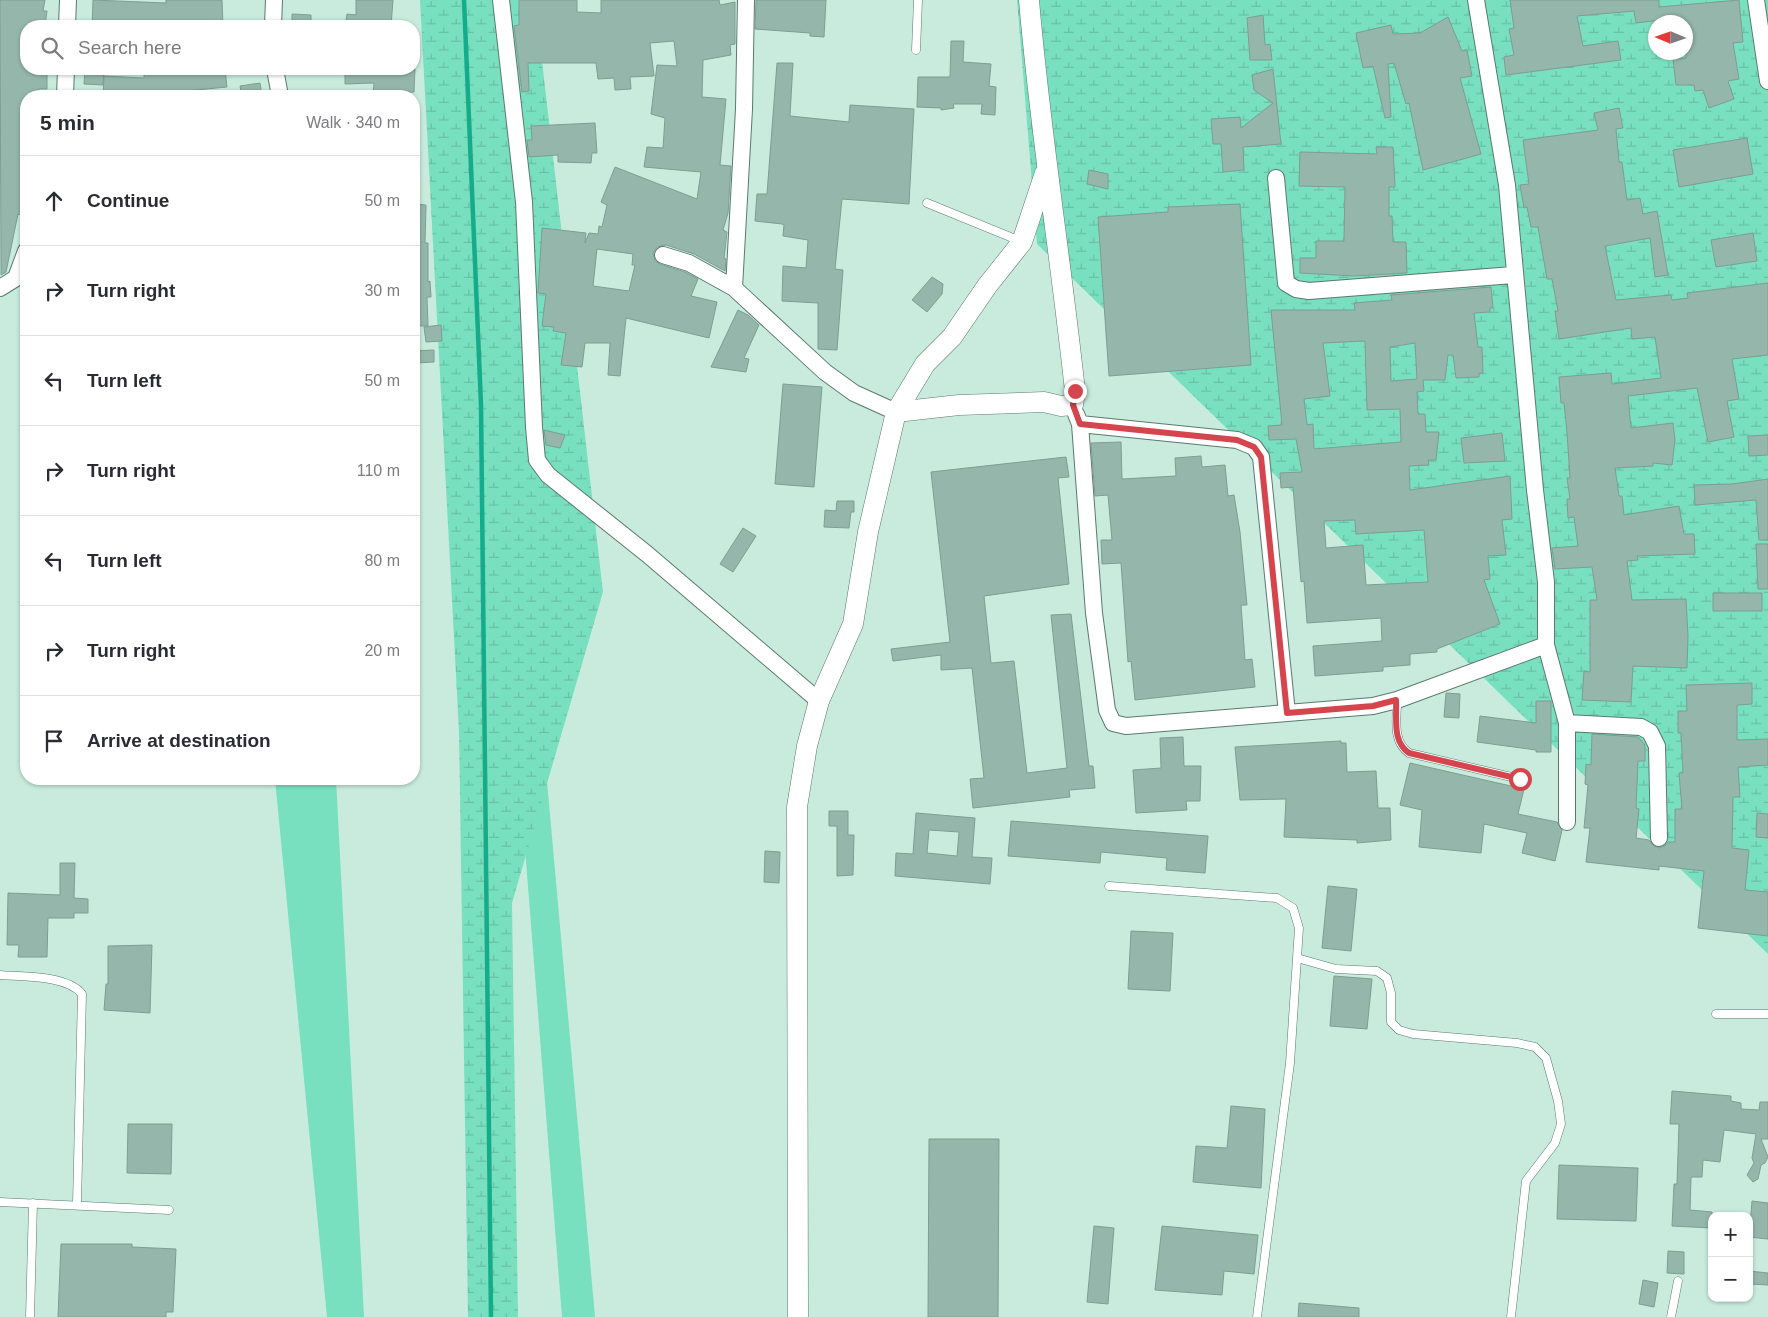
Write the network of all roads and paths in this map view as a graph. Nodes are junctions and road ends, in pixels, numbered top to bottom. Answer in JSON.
{"nodes":[{"id":1,"x":68,"y":0,"type":"edge"},
{"id":2,"x":274,"y":0,"type":"edge"},
{"id":3,"x":501,"y":0,"type":"edge"},
{"id":4,"x":746,"y":0,"type":"edge"},
{"id":5,"x":918,"y":0,"type":"edge"},
{"id":6,"x":1029,"y":0,"type":"edge"},
{"id":7,"x":1476,"y":0,"type":"edge"},
{"id":8,"x":1756,"y":0,"type":"edge"},
{"id":9,"x":67,"y":20,"type":"edge"},
{"id":10,"x":273,"y":20,"type":"edge"},
{"id":11,"x":916,"y":50,"type":"dead end"},
{"id":12,"x":66,"y":75,"type":"edge"},
{"id":13,"x":276,"y":75,"type":"edge"},
{"id":14,"x":1768,"y":81,"type":"edge"},
{"id":15,"x":65,"y":90,"type":"edge"},
{"id":16,"x":279,"y":90,"type":"edge"},
{"id":17,"x":1046,"y":169,"type":"junction"},
{"id":18,"x":1276,"y":178,"type":"dead end"},
{"id":19,"x":928,"y":204,"type":"dead end"},
{"id":20,"x":1022,"y":242,"type":"junction"},
{"id":21,"x":663,"y":255,"type":"dead end"},
{"id":22,"x":20,"y":269,"type":"edge"},
{"id":23,"x":1514,"y":275,"type":"junction"},
{"id":24,"x":0,"y":288,"type":"edge"},
{"id":25,"x":734,"y":288,"type":"junction"},
{"id":26,"x":1073,"y":405,"type":"junction"},
{"id":27,"x":896,"y":412,"type":"junction"},
{"id":28,"x":1080,"y":424,"type":"junction"},
{"id":29,"x":1546,"y":645,"type":"junction"},
{"id":30,"x":1396,"y":700,"type":"junction"},
{"id":31,"x":820,"y":701,"type":"junction"},
{"id":32,"x":1287,"y":713,"type":"junction"},
{"id":33,"x":1567,"y":723,"type":"junction"},
{"id":34,"x":1520,"y":779,"type":"dead end"},
{"id":35,"x":1567,"y":822,"type":"dead end"},
{"id":36,"x":1659,"y":838,"type":"dead end"},
{"id":37,"x":1109,"y":886,"type":"dead end"},
{"id":38,"x":1297,"y":958,"type":"junction"},
{"id":39,"x":0,"y":975,"type":"edge"},
{"id":40,"x":1716,"y":1014,"type":"dead end"},
{"id":41,"x":1768,"y":1014,"type":"edge"},
{"id":42,"x":0,"y":1202,"type":"edge"},
{"id":43,"x":33,"y":1203,"type":"junction"},
{"id":44,"x":77,"y":1204,"type":"junction"},
{"id":45,"x":169,"y":1210,"type":"dead end"},
{"id":46,"x":1678,"y":1282,"type":"dead end"},
{"id":47,"x":30,"y":1317,"type":"edge"},
{"id":48,"x":798,"y":1317,"type":"edge"},
{"id":49,"x":1257,"y":1317,"type":"edge"},
{"id":50,"x":1511,"y":1317,"type":"edge"},
{"id":51,"x":1671,"y":1317,"type":"edge"}],
"edges":[{"from":1,"to":9,"type":"street"},
{"from":2,"to":10,"type":"street"},
{"from":3,"to":31,"type":"street"},
{"from":4,"to":25,"type":"street"},
{"from":5,"to":11,"type":"lane"},
{"from":6,"to":17,"type":"street"},
{"from":7,"to":23,"type":"street"},
{"from":8,"to":14,"type":"street"},
{"from":12,"to":15,"type":"street"},
{"from":13,"to":16,"type":"street"},
{"from":17,"to":20,"type":"street"},
{"from":17,"to":26,"type":"street"},
{"from":18,"to":23,"type":"street"},
{"from":19,"to":20,"type":"lane"},
{"from":20,"to":27,"type":"street"},
{"from":21,"to":25,"type":"street"},
{"from":22,"to":24,"type":"street"},
{"from":23,"to":29,"type":"street"},
{"from":25,"to":27,"type":"street"},
{"from":26,"to":27,"type":"street"},
{"from":26,"to":28,"type":"street"},
{"from":27,"to":31,"type":"street"},
{"from":28,"to":32,"type":"street"},
{"from":28,"to":32,"type":"street"},
{"from":29,"to":30,"type":"street"},
{"from":29,"to":33,"type":"street"},
{"from":30,"to":32,"type":"street"},
{"from":30,"to":34,"type":"lane"},
{"from":31,"to":48,"type":"street"},
{"from":33,"to":35,"type":"street"},
{"from":33,"to":36,"type":"street"},
{"from":37,"to":38,"type":"lane"},
{"from":38,"to":49,"type":"lane"},
{"from":38,"to":50,"type":"lane"},
{"from":39,"to":44,"type":"lane"},
{"from":40,"to":41,"type":"lane"},
{"from":42,"to":43,"type":"lane"},
{"from":43,"to":44,"type":"lane"},
{"from":43,"to":47,"type":"lane"},
{"from":44,"to":45,"type":"lane"},
{"from":46,"to":51,"type":"lane"}]}
